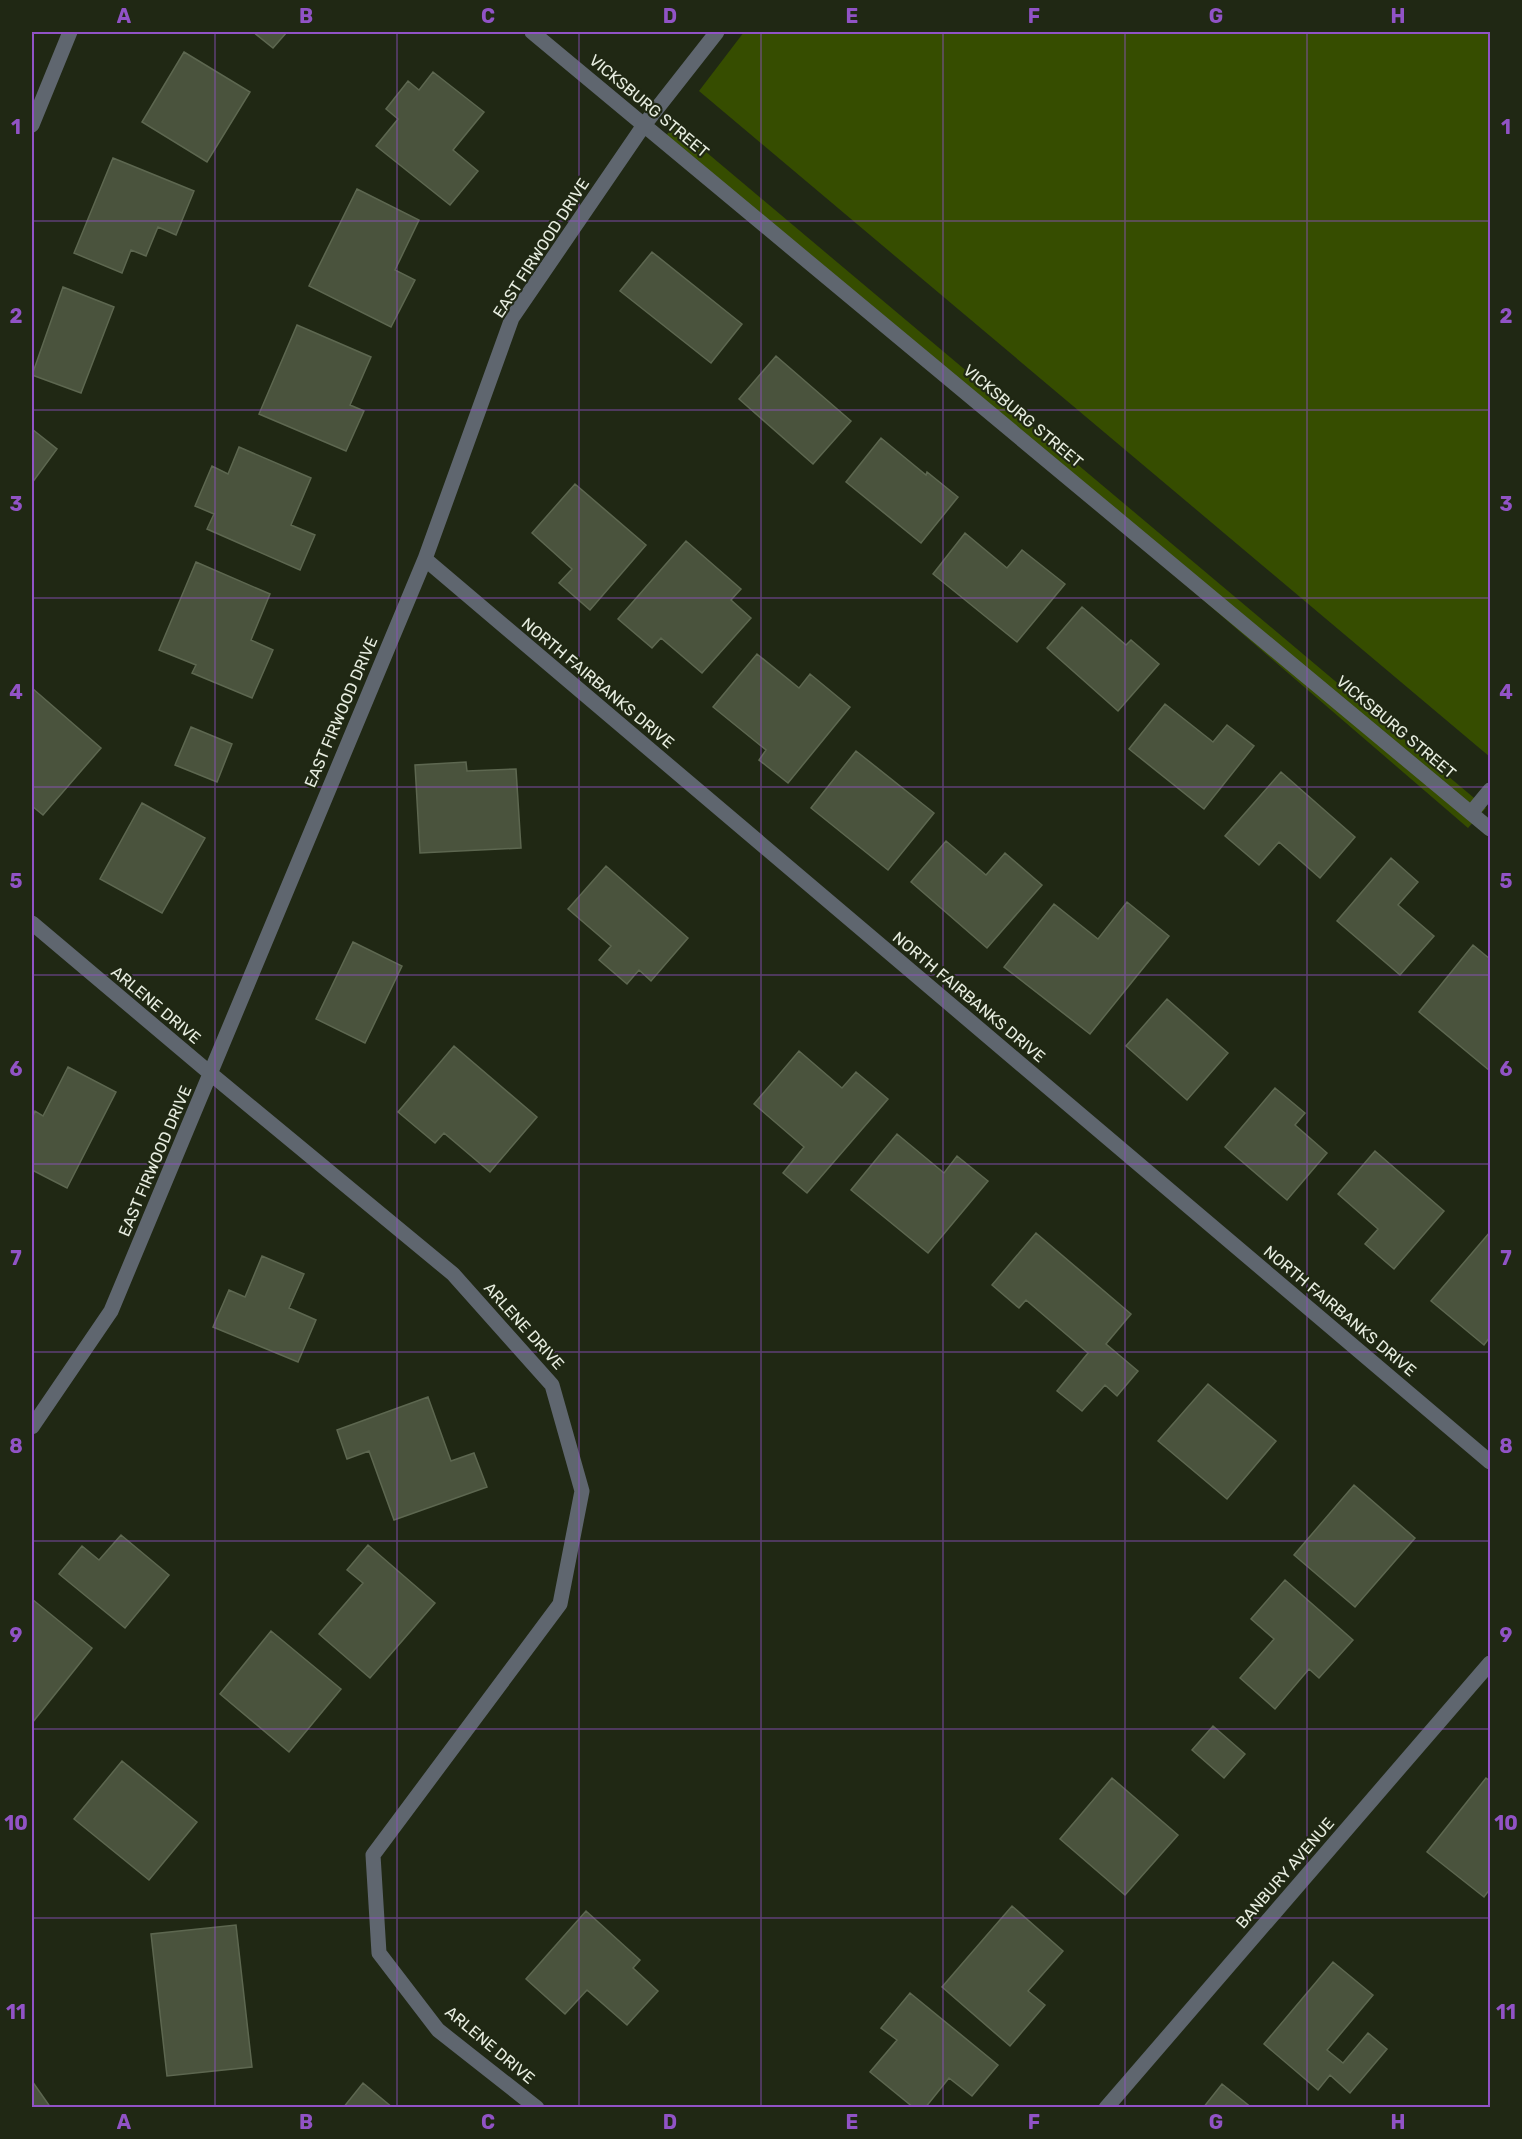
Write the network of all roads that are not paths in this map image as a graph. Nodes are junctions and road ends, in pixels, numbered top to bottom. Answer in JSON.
{"nodes":[{"id":1,"x":70,"y":32,"type":"edge"},
{"id":2,"x":532,"y":32,"type":"edge"},
{"id":3,"x":717,"y":32,"type":"edge"},
{"id":4,"x":32,"y":125,"type":"edge"},
{"id":5,"x":644,"y":125,"type":"junction"},
{"id":6,"x":424,"y":559,"type":"junction"},
{"id":7,"x":1491,"y":790,"type":"edge"},
{"id":8,"x":1471,"y":813,"type":"junction"},
{"id":9,"x":1491,"y":829,"type":"edge"},
{"id":10,"x":32,"y":923,"type":"edge"},
{"id":11,"x":211,"y":1074,"type":"junction"},
{"id":12,"x":32,"y":1427,"type":"edge"},
{"id":13,"x":1491,"y":1462,"type":"edge"},
{"id":14,"x":1491,"y":1663,"type":"edge"},
{"id":15,"x":537,"y":2108,"type":"edge"},
{"id":16,"x":1106,"y":2108,"type":"edge"}],
"edges":[{"from":1,"to":4,"type":"street"},
{"from":2,"to":5,"type":"street","name":"VICKSBURG STREET"},
{"from":3,"to":5,"type":"street","name":"EAST FIRWOOD DRIVE"},
{"from":5,"to":6,"type":"street","name":"EAST FIRWOOD DRIVE"},
{"from":5,"to":8,"type":"street","name":"VICKSBURG STREET"},
{"from":6,"to":11,"type":"street","name":"EAST FIRWOOD DRIVE"},
{"from":6,"to":13,"type":"street","name":"NORTH FAIRBANKS DRIVE"},
{"from":7,"to":8,"type":"street"},
{"from":8,"to":9,"type":"street","name":"VICKSBURG STREET"},
{"from":10,"to":11,"type":"street","name":"ARLENE DRIVE"},
{"from":11,"to":12,"type":"street","name":"EAST FIRWOOD DRIVE"},
{"from":11,"to":15,"type":"street","name":"ARLENE DRIVE"},
{"from":14,"to":16,"type":"street","name":"BANBURY AVENUE"}]}
